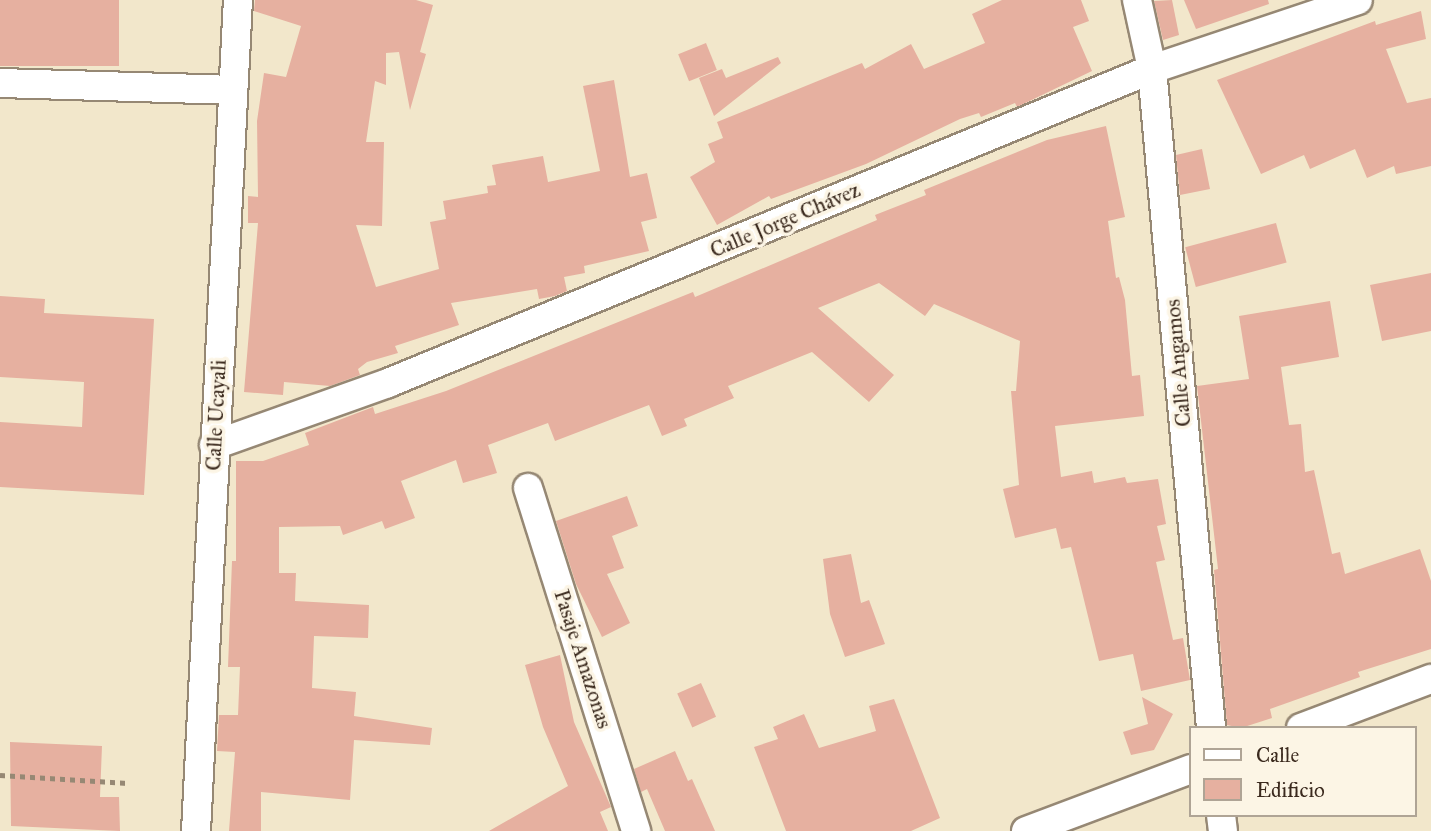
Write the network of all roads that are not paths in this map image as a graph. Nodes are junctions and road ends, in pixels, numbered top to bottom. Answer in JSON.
{"nodes":[{"id":1,"x":238,"y":0,"type":"edge"},
{"id":2,"x":1137,"y":0,"type":"edge"},
{"id":3,"x":1358,"y":0,"type":"edge"},
{"id":4,"x":1152,"y":69,"type":"junction"},
{"id":5,"x":0,"y":83,"type":"edge"},
{"id":6,"x":233,"y":90,"type":"junction"},
{"id":7,"x":214,"y":445,"type":"junction"},
{"id":8,"x":528,"y":488,"type":"dead end"},
{"id":9,"x":1431,"y":679,"type":"edge"},
{"id":10,"x":1211,"y":726,"type":"edge"},
{"id":11,"x":1306,"y":726,"type":"edge"},
{"id":12,"x":1190,"y":769,"type":"edge"},
{"id":13,"x":196,"y":831,"type":"edge"},
{"id":14,"x":636,"y":831,"type":"edge"},
{"id":15,"x":1026,"y":831,"type":"edge"}],
"edges":[{"from":1,"to":6,"type":"street","name":"Calle Ucayali"},
{"from":2,"to":4,"type":"street","name":"Calle Angamos"},
{"from":3,"to":4,"type":"street","name":"Calle Jorge Chávez"},
{"from":4,"to":7,"type":"street","name":"Calle Jorge Chávez"},
{"from":4,"to":10,"type":"street","name":"Calle Angamos"},
{"from":5,"to":6,"type":"street"},
{"from":6,"to":7,"type":"street","name":"Calle Ucayali"},
{"from":7,"to":13,"type":"street","name":"Calle Ucayali"},
{"from":8,"to":14,"type":"street","name":"Pasaje Amazonas"},
{"from":9,"to":11,"type":"street"},
{"from":12,"to":15,"type":"street"}]}
